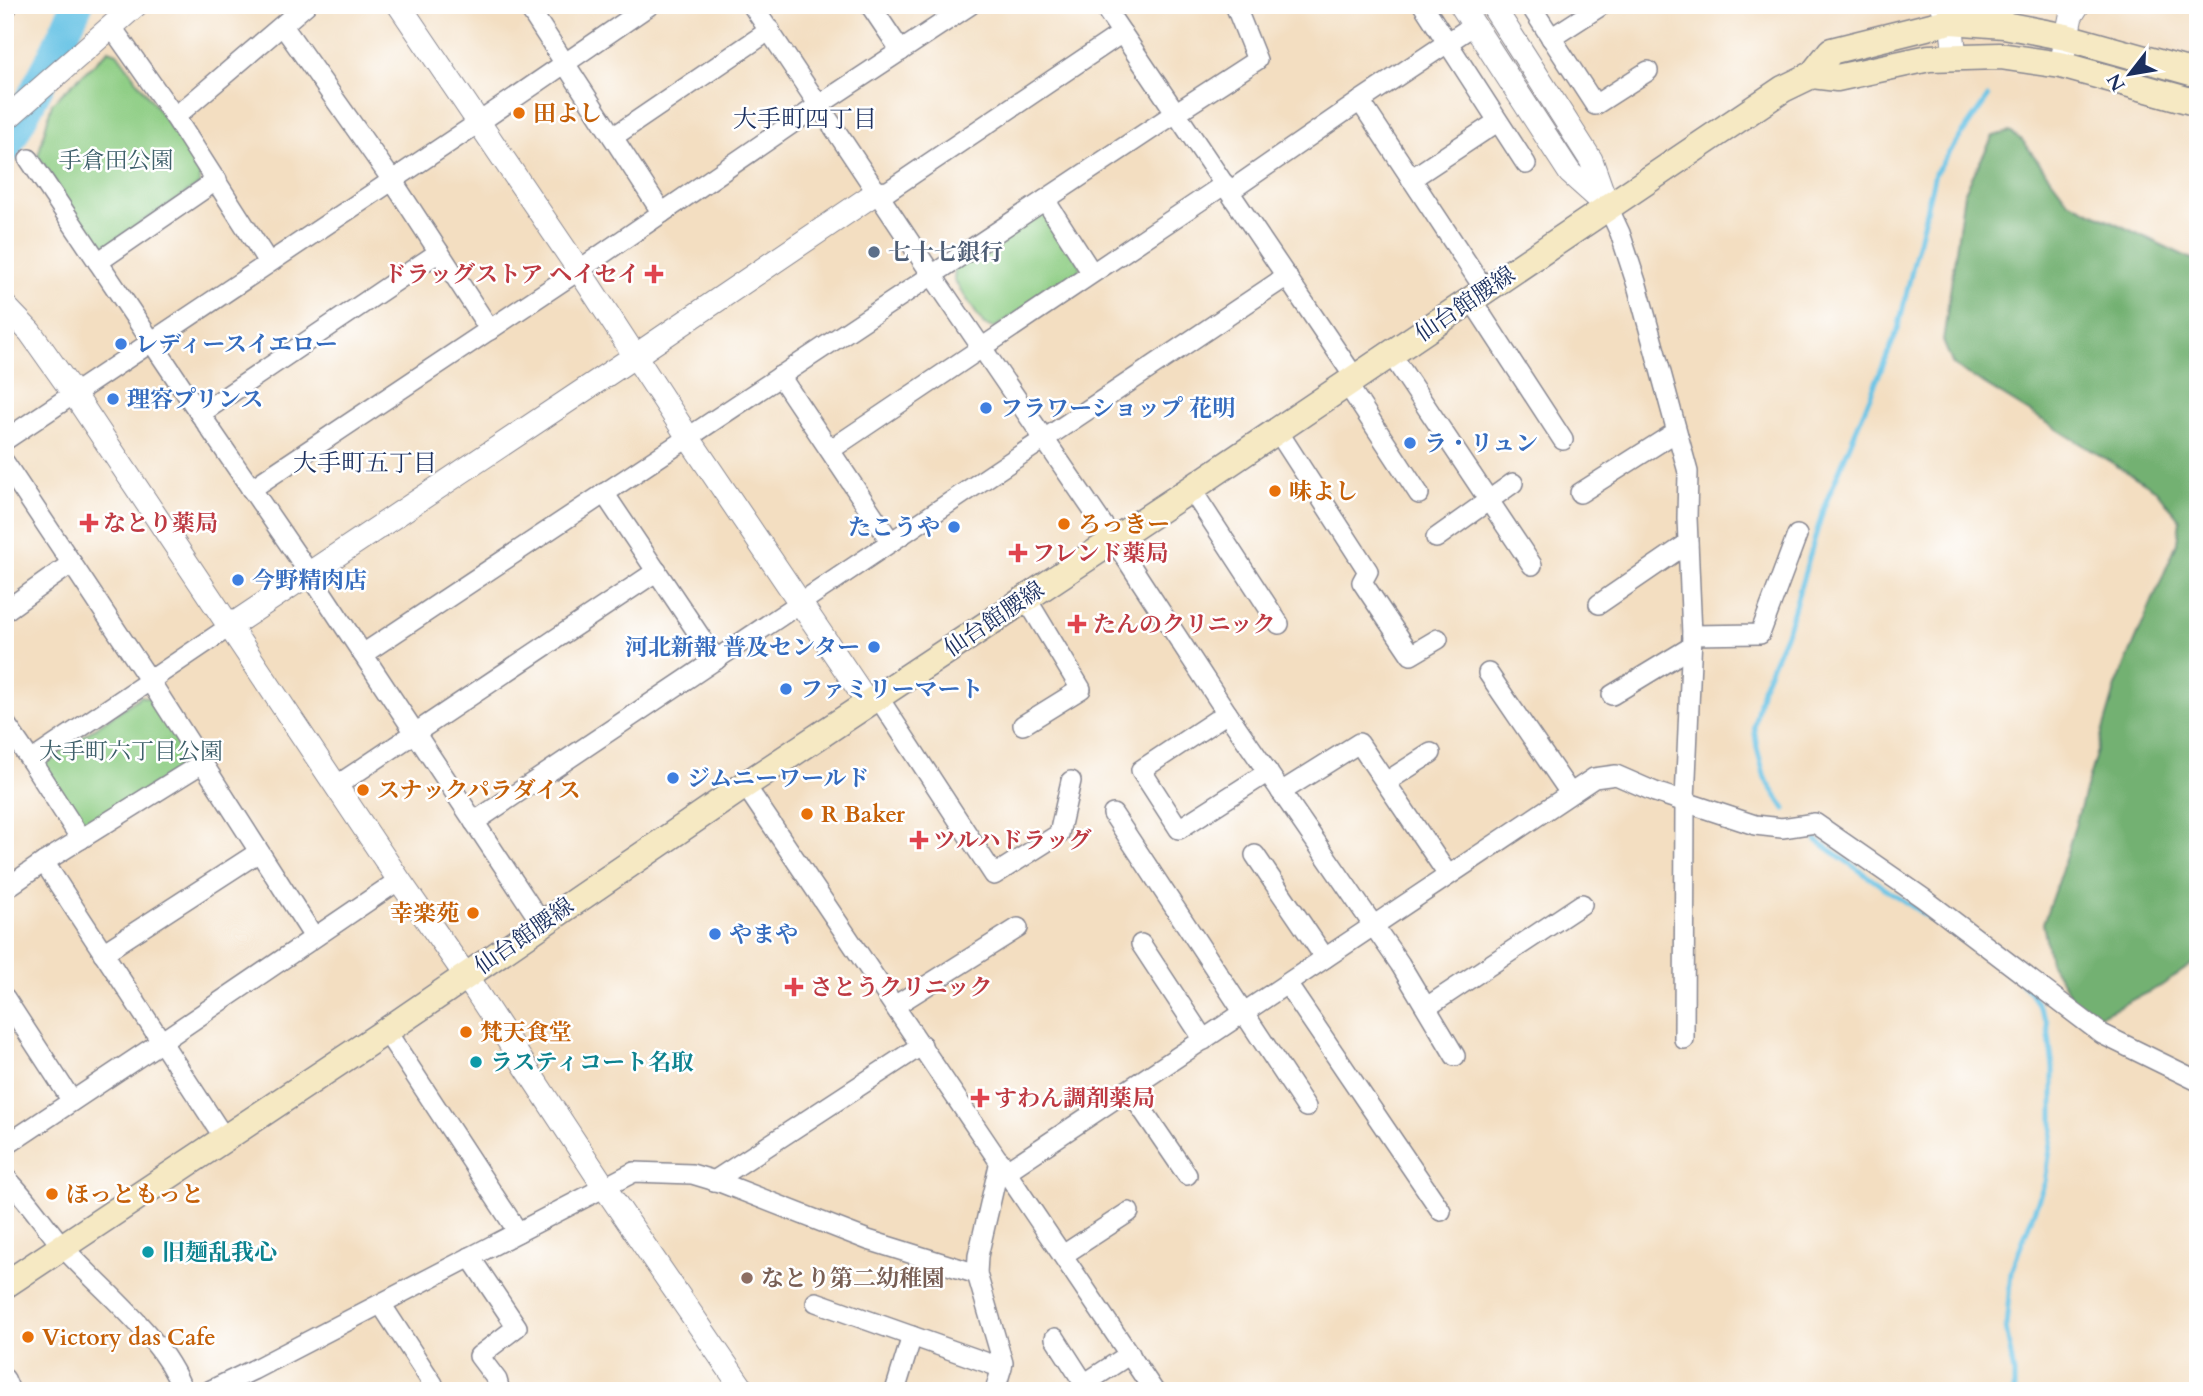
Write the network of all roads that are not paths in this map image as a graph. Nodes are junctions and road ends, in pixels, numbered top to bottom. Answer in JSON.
{"nodes":[{"id":1,"x":8,"y":5,"type":"edge"},
{"id":2,"x":136,"y":5,"type":"edge"},
{"id":3,"x":306,"y":5,"type":"edge"},
{"id":4,"x":399,"y":5,"type":"edge"},
{"id":5,"x":527,"y":5,"type":"edge"},
{"id":6,"x":650,"y":5,"type":"edge"},
{"id":7,"x":752,"y":5,"type":"edge"},
{"id":8,"x":870,"y":5,"type":"edge"},
{"id":9,"x":970,"y":5,"type":"edge"},
{"id":10,"x":1103,"y":5,"type":"edge"},
{"id":11,"x":1235,"y":5,"type":"edge"},
{"id":12,"x":1423,"y":5,"type":"edge"},
{"id":13,"x":1461,"y":5,"type":"edge"},
{"id":14,"x":1522,"y":5,"type":"edge"},
{"id":15,"x":1530,"y":5,"type":"edge"},
{"id":16,"x":1602,"y":5,"type":"edge"},
{"id":17,"x":2078,"y":5,"type":"edge"},
{"id":18,"x":5,"y":10,"type":"edge"},
{"id":19,"x":1496,"y":12,"type":"edge"},
{"id":20,"x":1947,"y":13,"type":"edge"},
{"id":21,"x":1474,"y":25,"type":"junction"},
{"id":22,"x":111,"y":26,"type":"junction"},
{"id":23,"x":283,"y":26,"type":"junction"},
{"id":24,"x":770,"y":30,"type":"junction"},
{"id":25,"x":1122,"y":33,"type":"junction"},
{"id":26,"x":2066,"y":37,"type":"junction"},
{"id":27,"x":1551,"y":38,"type":"junction"},
{"id":28,"x":1447,"y":42,"type":"junction"},
{"id":29,"x":901,"y":51,"type":"junction"},
{"id":30,"x":1955,"y":56,"type":"junction"},
{"id":31,"x":564,"y":62,"type":"junction"},
{"id":32,"x":2061,"y":65,"type":"junction"},
{"id":33,"x":1648,"y":71,"type":"dead end"},
{"id":34,"x":2198,"y":74,"type":"edge"},
{"id":35,"x":1812,"y":75,"type":"junction"},
{"id":36,"x":1360,"y":101,"type":"junction"},
{"id":37,"x":2198,"y":103,"type":"edge"},
{"id":38,"x":819,"y":105,"type":"junction"},
{"id":39,"x":1177,"y":111,"type":"junction"},
{"id":40,"x":175,"y":117,"type":"junction"},
{"id":41,"x":5,"y":120,"type":"edge"},
{"id":42,"x":478,"y":123,"type":"junction"},
{"id":43,"x":1491,"y":125,"type":"dead end"},
{"id":44,"x":613,"y":137,"type":"junction"},
{"id":45,"x":29,"y":159,"type":"dead end"},
{"id":46,"x":1526,"y":164,"type":"dead end"},
{"id":47,"x":1411,"y":179,"type":"junction"},
{"id":48,"x":217,"y":180,"type":"junction"},
{"id":49,"x":392,"y":180,"type":"junction"},
{"id":50,"x":1227,"y":188,"type":"junction"},
{"id":51,"x":877,"y":192,"type":"junction"},
{"id":52,"x":1045,"y":200,"type":"junction"},
{"id":53,"x":1608,"y":207,"type":"junction"},
{"id":54,"x":662,"y":213,"type":"junction"},
{"id":55,"x":439,"y":252,"type":"junction"},
{"id":56,"x":98,"y":261,"type":"junction"},
{"id":57,"x":268,"y":262,"type":"junction"},
{"id":58,"x":579,"y":271,"type":"junction"},
{"id":59,"x":1092,"y":273,"type":"junction"},
{"id":60,"x":932,"y":275,"type":"junction"},
{"id":61,"x":1287,"y":276,"type":"junction"},
{"id":62,"x":1478,"y":294,"type":"junction"},
{"id":63,"x":5,"y":306,"type":"edge"},
{"id":64,"x":490,"y":330,"type":"junction"},
{"id":65,"x":151,"y":341,"type":"junction"},
{"id":66,"x":981,"y":347,"type":"junction"},
{"id":67,"x":1391,"y":354,"type":"junction"},
{"id":68,"x":635,"y":356,"type":"junction"},
{"id":69,"x":780,"y":376,"type":"junction"},
{"id":70,"x":1351,"y":381,"type":"junction"},
{"id":71,"x":75,"y":394,"type":"junction"},
{"id":72,"x":200,"y":414,"type":"junction"},
{"id":73,"x":1277,"y":430,"type":"junction"},
{"id":74,"x":1676,"y":432,"type":"junction"},
{"id":75,"x":688,"y":437,"type":"junction"},
{"id":76,"x":5,"y":440,"type":"edge"},
{"id":77,"x":1044,"y":440,"type":"junction"},
{"id":78,"x":1563,"y":440,"type":"dead end"},
{"id":79,"x":830,"y":450,"type":"junction"},
{"id":80,"x":5,"y":463,"type":"edge"},
{"id":81,"x":1513,"y":483,"type":"dead end"},
{"id":82,"x":251,"y":489,"type":"junction"},
{"id":83,"x":1191,"y":489,"type":"junction"},
{"id":84,"x":604,"y":493,"type":"junction"},
{"id":85,"x":1580,"y":493,"type":"dead end"},
{"id":86,"x":1419,"y":494,"type":"dead end"},
{"id":87,"x":1488,"y":500,"type":"junction"},
{"id":88,"x":1797,"y":534,"type":"dead end"},
{"id":89,"x":1436,"y":538,"type":"dead end"},
{"id":90,"x":1113,"y":540,"type":"junction"},
{"id":91,"x":891,"y":542,"type":"junction"},
{"id":92,"x":1688,"y":543,"type":"junction"},
{"id":93,"x":72,"y":564,"type":"junction"},
{"id":94,"x":1532,"y":565,"type":"dead end"},
{"id":95,"x":657,"y":571,"type":"junction"},
{"id":96,"x":309,"y":573,"type":"junction"},
{"id":97,"x":1026,"y":598,"type":"junction"},
{"id":98,"x":800,"y":603,"type":"junction"},
{"id":99,"x":1599,"y":604,"type":"dead end"},
{"id":100,"x":5,"y":611,"type":"edge"},
{"id":101,"x":1279,"y":624,"type":"dead end"},
{"id":102,"x":229,"y":627,"type":"junction"},
{"id":103,"x":1438,"y":639,"type":"dead end"},
{"id":104,"x":1692,"y":641,"type":"junction"},
{"id":105,"x":363,"y":654,"type":"junction"},
{"id":106,"x":716,"y":660,"type":"junction"},
{"id":107,"x":1488,"y":673,"type":"dead end"},
{"id":108,"x":150,"y":681,"type":"junction"},
{"id":109,"x":1612,"y":695,"type":"dead end"},
{"id":110,"x":873,"y":700,"type":"junction"},
{"id":111,"x":1227,"y":713,"type":"junction"},
{"id":112,"x":5,"y":723,"type":"edge"},
{"id":113,"x":1023,"y":725,"type":"dead end"},
{"id":114,"x":415,"y":733,"type":"junction"},
{"id":115,"x":1431,"y":753,"type":"dead end"},
{"id":116,"x":31,"y":761,"type":"junction"},
{"id":117,"x":201,"y":764,"type":"junction"},
{"id":118,"x":1268,"y":772,"type":"junction"},
{"id":119,"x":1072,"y":781,"type":"dead end"},
{"id":120,"x":1386,"y":782,"type":"junction"},
{"id":121,"x":745,"y":785,"type":"junction"},
{"id":122,"x":336,"y":786,"type":"junction"},
{"id":123,"x":1281,"y":792,"type":"junction"},
{"id":124,"x":1570,"y":793,"type":"junction"},
{"id":125,"x":1685,"y":801,"type":"junction"},
{"id":126,"x":1114,"y":814,"type":"dead end"},
{"id":127,"x":474,"y":822,"type":"junction"},
{"id":128,"x":81,"y":839,"type":"junction"},
{"id":129,"x":259,"y":852,"type":"junction"},
{"id":130,"x":1255,"y":855,"type":"dead end"},
{"id":131,"x":44,"y":862,"type":"junction"},
{"id":132,"x":1448,"y":875,"type":"junction"},
{"id":133,"x":399,"y":880,"type":"junction"},
{"id":134,"x":5,"y":889,"type":"edge"},
{"id":135,"x":1582,"y":904,"type":"dead end"},
{"id":136,"x":542,"y":924,"type":"junction"},
{"id":137,"x":1373,"y":925,"type":"junction"},
{"id":138,"x":1018,"y":928,"type":"dead end"},
{"id":139,"x":314,"y":937,"type":"junction"},
{"id":140,"x":1141,"y":944,"type":"dead end"},
{"id":141,"x":103,"y":953,"type":"junction"},
{"id":142,"x":1325,"y":958,"type":"junction"},
{"id":143,"x":466,"y":976,"type":"junction"},
{"id":144,"x":1287,"y":984,"type":"junction"},
{"id":145,"x":5,"y":998,"type":"edge"},
{"id":146,"x":895,"y":1005,"type":"junction"},
{"id":147,"x":1427,"y":1007,"type":"junction"},
{"id":148,"x":1245,"y":1013,"type":"junction"},
{"id":149,"x":386,"y":1031,"type":"junction"},
{"id":150,"x":1684,"y":1039,"type":"dead end"},
{"id":151,"x":1204,"y":1040,"type":"junction"},
{"id":152,"x":161,"y":1042,"type":"junction"},
{"id":153,"x":922,"y":1045,"type":"junction"},
{"id":154,"x":1455,"y":1056,"type":"dead end"},
{"id":155,"x":2198,"y":1081,"type":"edge"},
{"id":156,"x":1129,"y":1090,"type":"junction"},
{"id":157,"x":72,"y":1101,"type":"junction"},
{"id":158,"x":1306,"y":1107,"type":"dead end"},
{"id":159,"x":225,"y":1139,"type":"junction"},
{"id":160,"x":5,"y":1146,"type":"edge"},
{"id":161,"x":1003,"y":1166,"type":"junction"},
{"id":162,"x":1188,"y":1175,"type":"dead end"},
{"id":163,"x":5,"y":1177,"type":"edge"},
{"id":164,"x":714,"y":1181,"type":"junction"},
{"id":165,"x":605,"y":1188,"type":"junction"},
{"id":166,"x":1129,"y":1212,"type":"dead end"},
{"id":167,"x":1441,"y":1212,"type":"dead end"},
{"id":168,"x":518,"y":1232,"type":"junction"},
{"id":169,"x":62,"y":1247,"type":"junction"},
{"id":170,"x":1063,"y":1255,"type":"junction"},
{"id":171,"x":470,"y":1257,"type":"junction"},
{"id":172,"x":977,"y":1274,"type":"junction"},
{"id":173,"x":5,"y":1285,"type":"edge"},
{"id":174,"x":816,"y":1301,"type":"dead end"},
{"id":175,"x":381,"y":1304,"type":"junction"},
{"id":176,"x":912,"y":1336,"type":"junction"},
{"id":177,"x":1055,"y":1338,"type":"dead end"},
{"id":178,"x":1129,"y":1354,"type":"junction"},
{"id":179,"x":1002,"y":1368,"type":"junction"},
{"id":180,"x":5,"y":1379,"type":"edge"},
{"id":181,"x":1086,"y":1387,"type":"edge"},
{"id":182,"x":180,"y":1390,"type":"edge"},
{"id":183,"x":10,"y":1391,"type":"edge"},
{"id":184,"x":209,"y":1391,"type":"edge"},
{"id":185,"x":434,"y":1391,"type":"edge"},
{"id":186,"x":500,"y":1391,"type":"edge"},
{"id":187,"x":744,"y":1391,"type":"edge"},
{"id":188,"x":895,"y":1391,"type":"edge"},
{"id":189,"x":995,"y":1391,"type":"edge"},
{"id":190,"x":1154,"y":1391,"type":"edge"}],
"edges":[{"from":1,"to":18,"type":"street"},
{"from":2,"to":22,"type":"street"},
{"from":3,"to":23,"type":"street"},
{"from":4,"to":42,"type":"street"},
{"from":5,"to":31,"type":"street"},
{"from":6,"to":31,"type":"street"},
{"from":7,"to":24,"type":"street"},
{"from":8,"to":29,"type":"street"},
{"from":9,"to":29,"type":"street"},
{"from":10,"to":25,"type":"street"},
{"from":11,"to":39,"type":"street"},
{"from":12,"to":28,"type":"street"},
{"from":13,"to":21,"type":"street"},
{"from":14,"to":19,"type":"street"},
{"from":15,"to":27,"type":"street"},
{"from":16,"to":27,"type":"street"},
{"from":17,"to":26,"type":"street"},
{"from":19,"to":53,"type":"street"},
{"from":20,"to":26,"type":"main road","name":"仙台館腰線"},
{"from":20,"to":30,"type":"street"},
{"from":20,"to":35,"type":"main road","name":"仙台館腰線"},
{"from":21,"to":28,"type":"street"},
{"from":21,"to":53,"type":"street"},
{"from":22,"to":40,"type":"street"},
{"from":22,"to":41,"type":"street"},
{"from":23,"to":40,"type":"street"},
{"from":23,"to":49,"type":"street"},
{"from":24,"to":38,"type":"street"},
{"from":24,"to":44,"type":"street"},
{"from":25,"to":39,"type":"street"},
{"from":25,"to":51,"type":"street"},
{"from":26,"to":32,"type":"street"},
{"from":26,"to":34,"type":"main road","name":"仙台館腰線"},
{"from":27,"to":33,"type":"street"},
{"from":28,"to":36,"type":"street"},
{"from":28,"to":46,"type":"street"},
{"from":29,"to":38,"type":"street"},
{"from":30,"to":32,"type":"main road","name":"仙台館腰線"},
{"from":30,"to":35,"type":"main road","name":"仙台館腰線"},
{"from":31,"to":42,"type":"street"},
{"from":31,"to":44,"type":"street"},
{"from":32,"to":37,"type":"main road","name":"仙台館腰線"},
{"from":35,"to":53,"type":"main road","name":"仙台館腰線"},
{"from":36,"to":47,"type":"street"},
{"from":36,"to":50,"type":"street"},
{"from":38,"to":51,"type":"street"},
{"from":38,"to":54,"type":"street"},
{"from":39,"to":50,"type":"street"},
{"from":39,"to":52,"type":"street"},
{"from":40,"to":48,"type":"street"},
{"from":42,"to":49,"type":"street"},
{"from":42,"to":58,"type":"street"},
{"from":43,"to":47,"type":"street"},
{"from":44,"to":54,"type":"street"},
{"from":45,"to":56,"type":"street"},
{"from":47,"to":62,"type":"street"},
{"from":48,"to":56,"type":"street"},
{"from":48,"to":57,"type":"street"},
{"from":49,"to":55,"type":"street"},
{"from":49,"to":57,"type":"street"},
{"from":50,"to":59,"type":"street"},
{"from":50,"to":61,"type":"street"},
{"from":51,"to":60,"type":"street"},
{"from":51,"to":68,"type":"street"},
{"from":52,"to":59,"type":"street"},
{"from":52,"to":60,"type":"street"},
{"from":53,"to":62,"type":"main road","name":"仙台館腰線"},
{"from":53,"to":74,"type":"street"},
{"from":54,"to":58,"type":"street"},
{"from":55,"to":64,"type":"street"},
{"from":55,"to":72,"type":"street"},
{"from":56,"to":65,"type":"street"},
{"from":57,"to":65,"type":"street"},
{"from":58,"to":64,"type":"street"},
{"from":58,"to":68,"type":"street"},
{"from":59,"to":66,"type":"street"},
{"from":60,"to":66,"type":"street"},
{"from":60,"to":69,"type":"street"},
{"from":61,"to":70,"type":"street"},
{"from":61,"to":77,"type":"street"},
{"from":62,"to":67,"type":"main road","name":"仙台館腰線"},
{"from":62,"to":78,"type":"street"},
{"from":63,"to":71,"type":"street"},
{"from":64,"to":82,"type":"street"},
{"from":65,"to":71,"type":"street"},
{"from":65,"to":72,"type":"street"},
{"from":66,"to":77,"type":"street"},
{"from":66,"to":79,"type":"street"},
{"from":67,"to":70,"type":"main road","name":"仙台館腰線"},
{"from":67,"to":87,"type":"street"},
{"from":68,"to":75,"type":"street"},
{"from":68,"to":96,"type":"street"},
{"from":69,"to":75,"type":"street"},
{"from":69,"to":79,"type":"street"},
{"from":70,"to":73,"type":"main road","name":"仙台館腰線"},
{"from":70,"to":86,"type":"street"},
{"from":71,"to":76,"type":"street"},
{"from":71,"to":102,"type":"street"},
{"from":72,"to":82,"type":"street"},
{"from":73,"to":83,"type":"main road","name":"仙台館腰線"},
{"from":73,"to":103,"type":"street"},
{"from":74,"to":85,"type":"street"},
{"from":74,"to":92,"type":"street"},
{"from":75,"to":84,"type":"street"},
{"from":75,"to":98,"type":"street"},
{"from":77,"to":90,"type":"street"},
{"from":77,"to":91,"type":"street"},
{"from":79,"to":91,"type":"street"},
{"from":80,"to":93,"type":"street"},
{"from":81,"to":87,"type":"street"},
{"from":82,"to":96,"type":"street"},
{"from":83,"to":90,"type":"main road","name":"仙台館腰線"},
{"from":83,"to":101,"type":"street"},
{"from":84,"to":95,"type":"street"},
{"from":84,"to":105,"type":"street"},
{"from":87,"to":89,"type":"street"},
{"from":87,"to":94,"type":"street"},
{"from":88,"to":104,"type":"street"},
{"from":90,"to":97,"type":"main road","name":"仙台館腰線"},
{"from":90,"to":111,"type":"street"},
{"from":91,"to":98,"type":"street"},
{"from":92,"to":99,"type":"street"},
{"from":92,"to":104,"type":"street"},
{"from":93,"to":100,"type":"street"},
{"from":93,"to":108,"type":"street"},
{"from":95,"to":106,"type":"street"},
{"from":95,"to":114,"type":"street"},
{"from":96,"to":102,"type":"street"},
{"from":96,"to":105,"type":"street"},
{"from":97,"to":110,"type":"main road","name":"仙台館腰線"},
{"from":97,"to":113,"type":"street"},
{"from":98,"to":106,"type":"street"},
{"from":98,"to":110,"type":"street"},
{"from":102,"to":108,"type":"street"},
{"from":102,"to":122,"type":"street"},
{"from":104,"to":109,"type":"street"},
{"from":104,"to":125,"type":"street"},
{"from":105,"to":114,"type":"street"},
{"from":106,"to":127,"type":"street"},
{"from":107,"to":124,"type":"street"},
{"from":108,"to":116,"type":"street"},
{"from":108,"to":117,"type":"street"},
{"from":110,"to":119,"type":"street"},
{"from":110,"to":121,"type":"main road","name":"仙台館腰線"},
{"from":111,"to":118,"type":"street"},
{"from":111,"to":118,"type":"street"},
{"from":112,"to":116,"type":"street"},
{"from":114,"to":122,"type":"street"},
{"from":114,"to":127,"type":"street"},
{"from":115,"to":120,"type":"street"},
{"from":116,"to":128,"type":"street"},
{"from":117,"to":128,"type":"street"},
{"from":117,"to":129,"type":"street"},
{"from":118,"to":123,"type":"street"},
{"from":120,"to":123,"type":"street"},
{"from":120,"to":132,"type":"street"},
{"from":121,"to":136,"type":"main road","name":"仙台館腰線"},
{"from":121,"to":146,"type":"street"},
{"from":122,"to":133,"type":"street"},
{"from":123,"to":137,"type":"street"},
{"from":124,"to":125,"type":"street"},
{"from":124,"to":132,"type":"street"},
{"from":125,"to":150,"type":"street"},
{"from":125,"to":155,"type":"street"},
{"from":126,"to":148,"type":"street"},
{"from":127,"to":136,"type":"street"},
{"from":128,"to":131,"type":"street"},
{"from":129,"to":139,"type":"street"},
{"from":129,"to":141,"type":"street"},
{"from":130,"to":142,"type":"street"},
{"from":131,"to":134,"type":"street"},
{"from":131,"to":141,"type":"street"},
{"from":132,"to":137,"type":"street"},
{"from":133,"to":139,"type":"street"},
{"from":133,"to":143,"type":"street"},
{"from":135,"to":147,"type":"street"},
{"from":136,"to":143,"type":"main road","name":"仙台館腰線"},
{"from":137,"to":142,"type":"street"},
{"from":137,"to":147,"type":"street"},
{"from":138,"to":146,"type":"street"},
{"from":139,"to":152,"type":"street"},
{"from":140,"to":151,"type":"street"},
{"from":141,"to":152,"type":"street"},
{"from":142,"to":144,"type":"street"},
{"from":143,"to":149,"type":"main road","name":"仙台館腰線"},
{"from":143,"to":165,"type":"street"},
{"from":144,"to":148,"type":"street"},
{"from":144,"to":167,"type":"street"},
{"from":145,"to":157,"type":"street"},
{"from":146,"to":153,"type":"street"},
{"from":147,"to":154,"type":"street"},
{"from":148,"to":151,"type":"street"},
{"from":148,"to":158,"type":"street"},
{"from":149,"to":159,"type":"main road","name":"仙台館腰線"},
{"from":149,"to":168,"type":"street"},
{"from":151,"to":156,"type":"street"},
{"from":152,"to":157,"type":"street"},
{"from":152,"to":159,"type":"street"},
{"from":153,"to":161,"type":"street"},
{"from":153,"to":164,"type":"street"},
{"from":156,"to":161,"type":"street"},
{"from":156,"to":162,"type":"street"},
{"from":157,"to":160,"type":"street"},
{"from":159,"to":169,"type":"main road","name":"仙台館腰線"},
{"from":161,"to":170,"type":"street"},
{"from":161,"to":172,"type":"street"},
{"from":163,"to":169,"type":"street"},
{"from":164,"to":165,"type":"street"},
{"from":164,"to":172,"type":"street"},
{"from":165,"to":168,"type":"street"},
{"from":165,"to":187,"type":"street"},
{"from":166,"to":170,"type":"street"},
{"from":168,"to":171,"type":"street"},
{"from":169,"to":173,"type":"main road","name":"仙台館腰線"},
{"from":169,"to":182,"type":"street"},
{"from":170,"to":178,"type":"street"},
{"from":171,"to":175,"type":"street"},
{"from":171,"to":186,"type":"street"},
{"from":172,"to":179,"type":"street"},
{"from":174,"to":176,"type":"street"},
{"from":175,"to":184,"type":"street"},
{"from":175,"to":185,"type":"street"},
{"from":176,"to":179,"type":"street"},
{"from":176,"to":188,"type":"street"},
{"from":177,"to":181,"type":"street"},
{"from":178,"to":181,"type":"street"},
{"from":178,"to":190,"type":"street"},
{"from":179,"to":189,"type":"street"},
{"from":180,"to":183,"type":"street"}]}
